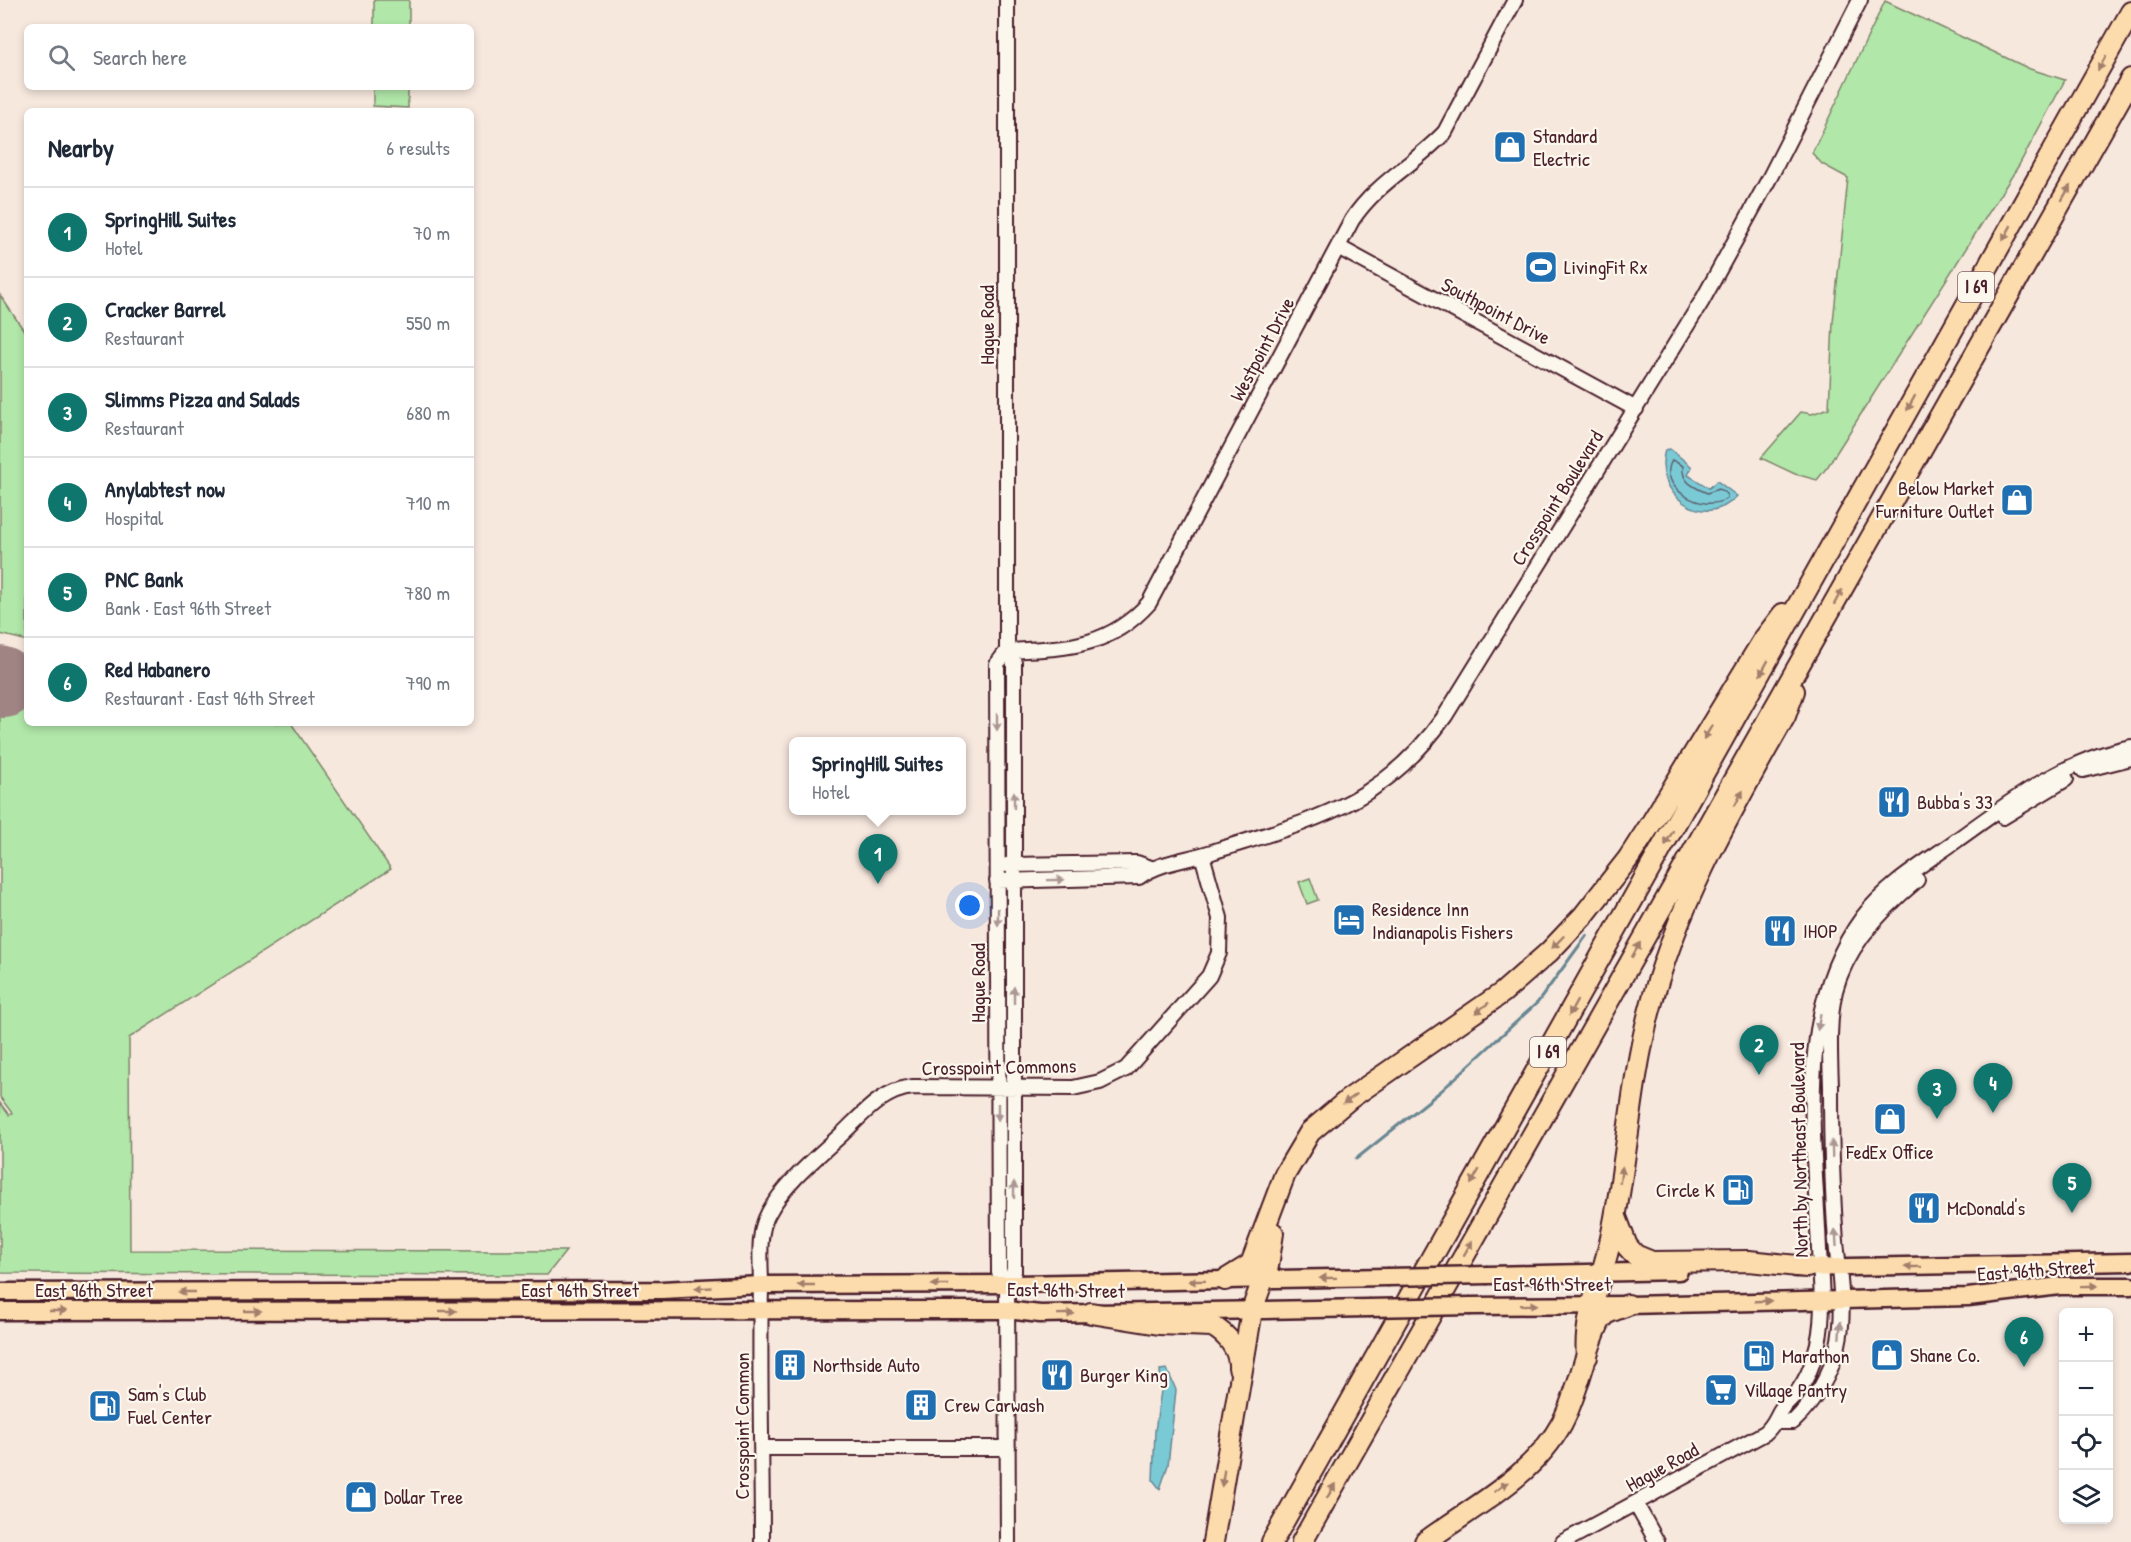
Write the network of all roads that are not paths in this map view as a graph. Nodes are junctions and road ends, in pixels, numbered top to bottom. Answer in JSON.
{"nodes":[{"id":1,"x":1006,"y":0,"type":"edge"},
{"id":2,"x":1515,"y":0,"type":"edge"},
{"id":3,"x":1860,"y":0,"type":"edge"},
{"id":4,"x":2131,"y":12,"type":"edge"},
{"id":5,"x":2131,"y":79,"type":"edge"},
{"id":6,"x":1338,"y":247,"type":"junction"},
{"id":7,"x":1636,"y":409,"type":"junction"},
{"id":8,"x":1821,"y":561,"type":"junction"},
{"id":9,"x":1810,"y":648,"type":"junction"},
{"id":10,"x":1006,"y":651,"type":"junction"},
{"id":11,"x":2131,"y":747,"type":"edge"},
{"id":12,"x":2131,"y":758,"type":"edge"},
{"id":13,"x":1202,"y":855,"type":"junction"},
{"id":14,"x":997,"y":865,"type":"junction"},
{"id":15,"x":1014,"y":865,"type":"junction"},
{"id":16,"x":1151,"y":868,"type":"junction"},
{"id":17,"x":998,"y":881,"type":"junction"},
{"id":18,"x":1014,"y":881,"type":"junction"},
{"id":19,"x":998,"y":1088,"type":"junction"},
{"id":20,"x":1014,"y":1088,"type":"junction"},
{"id":21,"x":1273,"y":1212,"type":"junction"},
{"id":22,"x":1615,"y":1214,"type":"junction"},
{"id":23,"x":2131,"y":1262,"type":"edge"},
{"id":24,"x":1816,"y":1272,"type":"junction"},
{"id":25,"x":1603,"y":1273,"type":"junction"},
{"id":26,"x":1839,"y":1274,"type":"junction"},
{"id":27,"x":1263,"y":1279,"type":"junction"},
{"id":28,"x":1225,"y":1280,"type":"junction"},
{"id":29,"x":1007,"y":1282,"type":"junction"},
{"id":30,"x":761,"y":1285,"type":"junction"},
{"id":31,"x":2131,"y":1286,"type":"edge"},
{"id":32,"x":662,"y":1290,"type":"junction"},
{"id":33,"x":413,"y":1291,"type":"junction"},
{"id":34,"x":0,"y":1292,"type":"edge"},
{"id":35,"x":1821,"y":1299,"type":"junction"},
{"id":36,"x":1841,"y":1299,"type":"junction"},
{"id":37,"x":1593,"y":1304,"type":"junction"},
{"id":38,"x":1628,"y":1305,"type":"junction"},
{"id":39,"x":760,"y":1310,"type":"junction"},
{"id":40,"x":1007,"y":1310,"type":"junction"},
{"id":41,"x":1252,"y":1310,"type":"junction"},
{"id":42,"x":0,"y":1311,"type":"edge"},
{"id":43,"x":300,"y":1311,"type":"junction"},
{"id":44,"x":598,"y":1311,"type":"junction"},
{"id":45,"x":1092,"y":1313,"type":"junction"},
{"id":46,"x":1587,"y":1358,"type":"junction"},
{"id":47,"x":1239,"y":1379,"type":"junction"},
{"id":48,"x":1777,"y":1422,"type":"junction"},
{"id":49,"x":762,"y":1448,"type":"junction"},
{"id":50,"x":1008,"y":1448,"type":"junction"},
{"id":51,"x":1636,"y":1504,"type":"junction"},
{"id":52,"x":762,"y":1542,"type":"edge"},
{"id":53,"x":1008,"y":1542,"type":"edge"},
{"id":54,"x":1213,"y":1542,"type":"edge"},
{"id":55,"x":1272,"y":1542,"type":"edge"},
{"id":56,"x":1302,"y":1542,"type":"edge"},
{"id":57,"x":1425,"y":1542,"type":"edge"},
{"id":58,"x":1563,"y":1542,"type":"edge"},
{"id":59,"x":1658,"y":1542,"type":"edge"}],
"edges":[{"from":1,"to":10,"type":"street","name":"Hague Road"},
{"from":2,"to":6,"type":"street","name":"Westpoint Drive"},
{"from":3,"to":7,"type":"street","name":"Crosspoint Boulevard"},
{"from":4,"to":8,"type":"highway","number":"I 69","one_way":true},
{"from":9,"to":5,"type":"highway","number":"I 69","one_way":true},
{"from":6,"to":7,"type":"street","name":"Southpoint Drive"},
{"from":6,"to":10,"type":"street","name":"Westpoint Drive"},
{"from":7,"to":13,"type":"street","name":"Crosspoint Boulevard"},
{"from":8,"to":21,"type":"highway","one_way":true},
{"from":8,"to":55,"type":"highway","number":"I 69","one_way":true},
{"from":22,"to":9,"type":"highway","one_way":true},
{"from":56,"to":9,"type":"highway","number":"I 69","one_way":true},
{"from":10,"to":14,"type":"street","name":"Hague Road","one_way":true},
{"from":15,"to":10,"type":"street","name":"Hague Road","one_way":true},
{"from":11,"to":24,"type":"street","name":"North by Northeast Boulevard","one_way":true},
{"from":26,"to":12,"type":"street","name":"North by Northeast Boulevard","one_way":true},
{"from":13,"to":16,"type":"street","name":"Crosspoint Boulevard"},
{"from":13,"to":20,"type":"street","name":"Crosspoint Commons"},
{"from":14,"to":15,"type":"street","name":"Crosspoint Boulevard"},
{"from":14,"to":17,"type":"street","name":"Hague Road"},
{"from":15,"to":16,"type":"street","name":"Crosspoint Boulevard"},
{"from":15,"to":18,"type":"street","name":"Hague Road"},
{"from":18,"to":16,"type":"street","name":"Crosspoint Boulevard","one_way":true},
{"from":17,"to":18,"type":"street","name":"Crosspoint Boulevard"},
{"from":17,"to":19,"type":"street","name":"Hague Road","one_way":true},
{"from":20,"to":18,"type":"street","name":"Hague Road","one_way":true},
{"from":19,"to":20,"type":"street","name":"Crosspoint Commons"},
{"from":19,"to":29,"type":"street","name":"Hague Road","one_way":true},
{"from":19,"to":30,"type":"street","name":"Crosspoint Commons"},
{"from":29,"to":20,"type":"street","name":"Hague Road","one_way":true},
{"from":21,"to":27,"type":"highway"},
{"from":21,"to":28,"type":"highway"},
{"from":22,"to":24,"type":"highway"},
{"from":22,"to":25,"type":"highway"},
{"from":23,"to":26,"type":"main road","name":"East 96th Street","one_way":true},
{"from":24,"to":25,"type":"main road","name":"East 96th Street"},
{"from":24,"to":26,"type":"main road","name":"East 96th Street"},
{"from":24,"to":35,"type":"street","name":"Hague Road"},
{"from":25,"to":27,"type":"main road","name":"East 96th Street","one_way":true,"bridge":true},
{"from":25,"to":37,"type":"highway"},
{"from":26,"to":36,"type":"street","name":"Hague Road"},
{"from":27,"to":28,"type":"main road","name":"East 96th Street"},
{"from":27,"to":41,"type":"highway"},
{"from":28,"to":29,"type":"main road","name":"East 96th Street","one_way":true},
{"from":29,"to":30,"type":"main road","name":"East 96th Street","one_way":true},
{"from":29,"to":40,"type":"street"},
{"from":30,"to":32,"type":"main road","name":"East 96th Street","one_way":true},
{"from":30,"to":39,"type":"street","name":"Crosspoint Commons"},
{"from":36,"to":31,"type":"main road","name":"East 96th Street","one_way":true},
{"from":32,"to":33,"type":"main road","name":"East 96th Street"},
{"from":32,"to":44,"type":"main road"},
{"from":33,"to":34,"type":"main road","name":"East 96th Street","one_way":true},
{"from":33,"to":43,"type":"main road"},
{"from":35,"to":36,"type":"main road","name":"East 96th Street"},
{"from":38,"to":35,"type":"main road","name":"East 96th Street","one_way":true},
{"from":35,"to":48,"type":"street","name":"Hague Road"},
{"from":48,"to":36,"type":"street","name":"Hague Road","one_way":true},
{"from":37,"to":38,"type":"main road","name":"East 96th Street"},
{"from":41,"to":37,"type":"main road","name":"East 96th Street","one_way":true,"bridge":true},
{"from":37,"to":46,"type":"highway"},
{"from":38,"to":46,"type":"highway"},
{"from":39,"to":40,"type":"main road","name":"East 96th Street"},
{"from":39,"to":44,"type":"main road","name":"East 96th Street"},
{"from":39,"to":49,"type":"street","name":"Crosspoint Common"},
{"from":40,"to":45,"type":"main road","name":"East 96th Street","one_way":true},
{"from":40,"to":50,"type":"street"},
{"from":41,"to":45,"type":"main road","name":"East 96th Street"},
{"from":41,"to":47,"type":"highway"},
{"from":42,"to":43,"type":"main road","name":"East 96th Street","one_way":true},
{"from":43,"to":44,"type":"main road","name":"East 96th Street","one_way":true},
{"from":45,"to":47,"type":"highway"},
{"from":57,"to":46,"type":"highway","one_way":true},
{"from":47,"to":54,"type":"highway","one_way":true},
{"from":48,"to":51,"type":"street","name":"Hague Road"},
{"from":49,"to":50,"type":"street"},
{"from":49,"to":52,"type":"street","name":"Crosspoint Common"},
{"from":50,"to":53,"type":"street"},
{"from":51,"to":58,"type":"street","name":"Hague Road"},
{"from":51,"to":59,"type":"street"}]}
